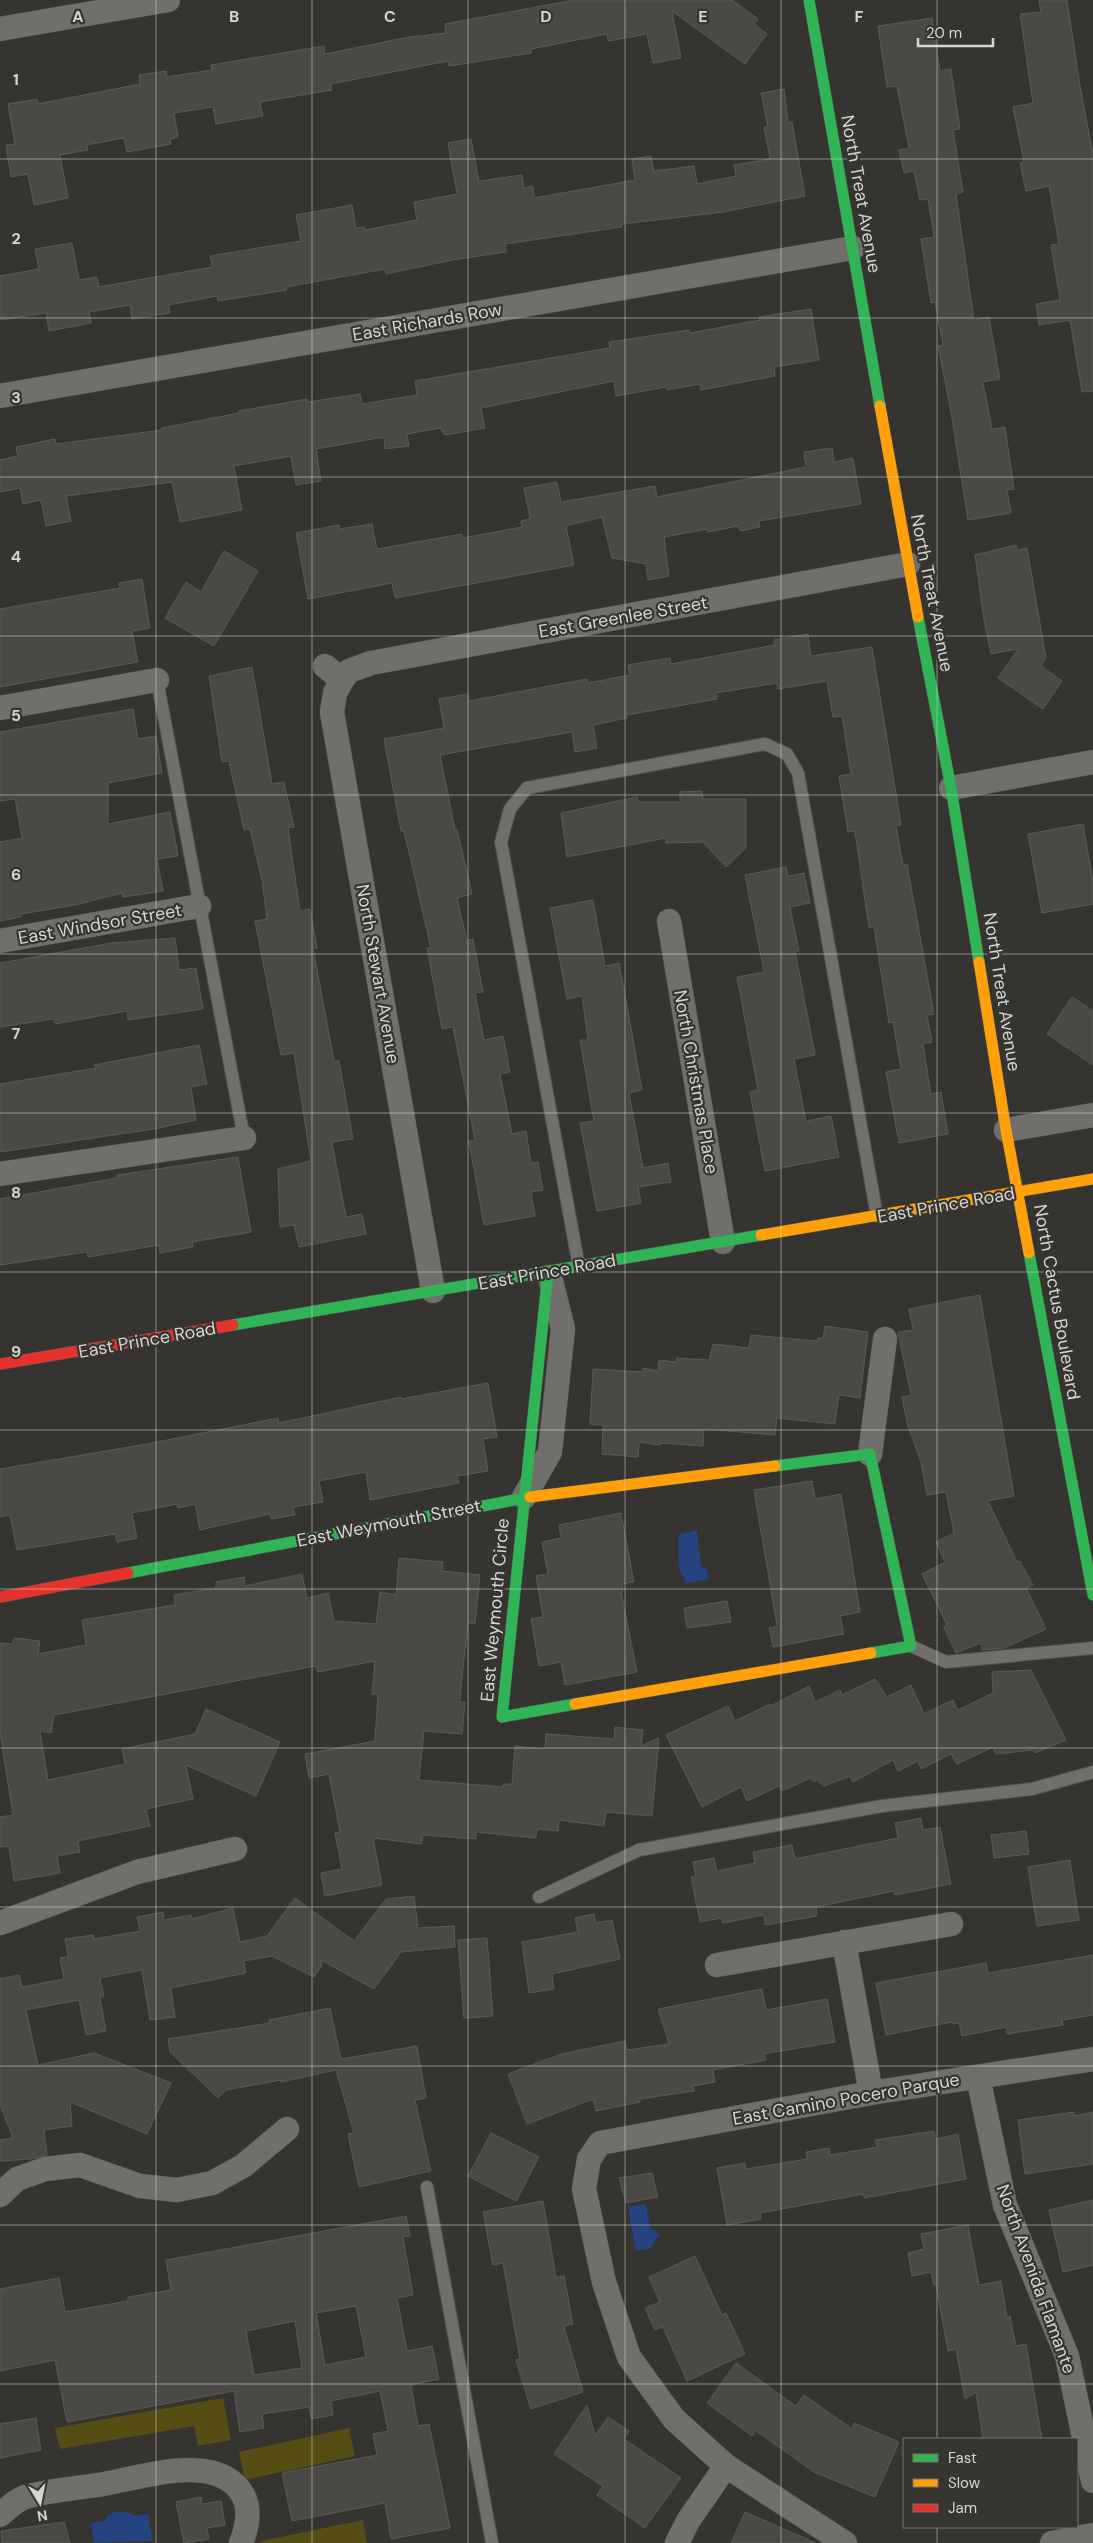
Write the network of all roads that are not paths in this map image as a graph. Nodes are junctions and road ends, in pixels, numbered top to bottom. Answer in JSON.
{"nodes":[{"id":1,"x":168,"y":0,"type":"edge"},
{"id":2,"x":809,"y":0,"type":"edge"},
{"id":3,"x":0,"y":29,"type":"edge"},
{"id":4,"x":853,"y":248,"type":"junction"},
{"id":5,"x":0,"y":396,"type":"edge"},
{"id":6,"x":908,"y":564,"type":"junction"},
{"id":7,"x":334,"y":673,"type":"joint"},
{"id":8,"x":157,"y":680,"type":"joint"},
{"id":9,"x":0,"y":708,"type":"edge"},
{"id":10,"x":1093,"y":762,"type":"edge"},
{"id":11,"x":952,"y":788,"type":"junction"},
{"id":12,"x":199,"y":906,"type":"junction"},
{"id":13,"x":669,"y":921,"type":"dead end"},
{"id":14,"x":0,"y":941,"type":"edge"},
{"id":15,"x":1093,"y":1115,"type":"edge"},
{"id":16,"x":1006,"y":1130,"type":"junction"},
{"id":17,"x":244,"y":1138,"type":"joint"},
{"id":18,"x":0,"y":1174,"type":"edge"},
{"id":19,"x":1093,"y":1179,"type":"edge"},
{"id":20,"x":1019,"y":1193,"type":"junction"},
{"id":21,"x":877,"y":1216,"type":"junction"},
{"id":22,"x":723,"y":1242,"type":"junction"},
{"id":23,"x":579,"y":1267,"type":"junction"},
{"id":24,"x":548,"y":1272,"type":"junction"},
{"id":25,"x":433,"y":1291,"type":"junction"},
{"id":26,"x":885,"y":1339,"type":"dead end"},
{"id":27,"x":0,"y":1364,"type":"edge"},
{"id":28,"x":870,"y":1454,"type":"junction"},
{"id":29,"x":523,"y":1498,"type":"junction"},
{"id":30,"x":1087,"y":1522,"type":"edge"},
{"id":31,"x":1093,"y":1596,"type":"edge"},
{"id":32,"x":0,"y":1597,"type":"edge"},
{"id":33,"x":911,"y":1646,"type":"junction"},
{"id":34,"x":1093,"y":1648,"type":"edge"},
{"id":35,"x":1093,"y":1772,"type":"edge"},
{"id":36,"x":235,"y":1849,"type":"dead end"},
{"id":37,"x":539,"y":1896,"type":"dead end"},
{"id":38,"x":0,"y":1923,"type":"edge"},
{"id":39,"x":950,"y":1924,"type":"dead end"},
{"id":40,"x":844,"y":1942,"type":"junction"},
{"id":41,"x":717,"y":1965,"type":"dead end"},
{"id":42,"x":1093,"y":2059,"type":"edge"},
{"id":43,"x":978,"y":2077,"type":"junction"},
{"id":44,"x":871,"y":2093,"type":"junction"},
{"id":45,"x":287,"y":2129,"type":"dead end"},
{"id":46,"x":427,"y":2188,"type":"dead end"},
{"id":47,"x":0,"y":2195,"type":"edge"},
{"id":48,"x":726,"y":2466,"type":"junction"},
{"id":49,"x":1093,"y":2481,"type":"edge"},
{"id":50,"x":0,"y":2515,"type":"edge"},
{"id":51,"x":1093,"y":2535,"type":"edge"},
{"id":52,"x":241,"y":2543,"type":"edge"},
{"id":53,"x":492,"y":2543,"type":"edge"},
{"id":54,"x":677,"y":2543,"type":"edge"},
{"id":55,"x":845,"y":2543,"type":"edge"},
{"id":56,"x":1052,"y":2543,"type":"edge"}],
"edges":[{"from":1,"to":3,"type":"street"},
{"from":2,"to":4,"type":"street","name":"North Treat Avenue"},
{"from":4,"to":5,"type":"street","name":"East Richards Row"},
{"from":4,"to":6,"type":"street","name":"North Treat Avenue"},
{"from":6,"to":7,"type":"street","name":"East Greenlee Street"},
{"from":6,"to":11,"type":"street","name":"North Treat Avenue"},
{"from":7,"to":25,"type":"street","name":"North Stewart Avenue"},
{"from":8,"to":9,"type":"street"},
{"from":8,"to":12,"type":"lane"},
{"from":10,"to":11,"type":"street"},
{"from":11,"to":16,"type":"street","name":"North Treat Avenue"},
{"from":12,"to":14,"type":"street","name":"East Windsor Street"},
{"from":12,"to":17,"type":"lane"},
{"from":13,"to":22,"type":"street","name":"North Christmas Place"},
{"from":15,"to":16,"type":"street"},
{"from":16,"to":20,"type":"street","name":"North Treat Avenue"},
{"from":17,"to":18,"type":"street"},
{"from":19,"to":20,"type":"street","name":"East Prince Road"},
{"from":20,"to":21,"type":"street","name":"East Prince Road"},
{"from":20,"to":30,"type":"street","name":"North Cactus Boulevard"},
{"from":21,"to":22,"type":"street","name":"East Prince Road"},
{"from":21,"to":23,"type":"lane"},
{"from":22,"to":23,"type":"street","name":"East Prince Road"},
{"from":23,"to":24,"type":"street","name":"East Prince Road"},
{"from":24,"to":25,"type":"street","name":"East Prince Road"},
{"from":24,"to":29,"type":"street"},
{"from":25,"to":27,"type":"street","name":"East Prince Road"},
{"from":26,"to":28,"type":"street"},
{"from":28,"to":29,"type":"street","name":"East Weymouth Street"},
{"from":28,"to":33,"type":"street"},
{"from":29,"to":32,"type":"street","name":"East Weymouth Street"},
{"from":29,"to":33,"type":"street","name":"East Weymouth Circle"},
{"from":30,"to":31,"type":"street","name":"North Cactus Boulevard"},
{"from":33,"to":34,"type":"lane"},
{"from":35,"to":37,"type":"lane"},
{"from":36,"to":38,"type":"street"},
{"from":39,"to":40,"type":"street"},
{"from":40,"to":41,"type":"street"},
{"from":40,"to":44,"type":"street"},
{"from":42,"to":43,"type":"street","name":"East Camino Pocero Parque"},
{"from":43,"to":44,"type":"street","name":"East Camino Pocero Parque"},
{"from":43,"to":49,"type":"street","name":"North Avenida Flamante"},
{"from":44,"to":48,"type":"street","name":"East Camino Pocero Parque"},
{"from":45,"to":47,"type":"street"},
{"from":46,"to":53,"type":"lane"},
{"from":48,"to":54,"type":"street"},
{"from":48,"to":55,"type":"street"},
{"from":50,"to":52,"type":"street"},
{"from":51,"to":56,"type":"street"}]}
